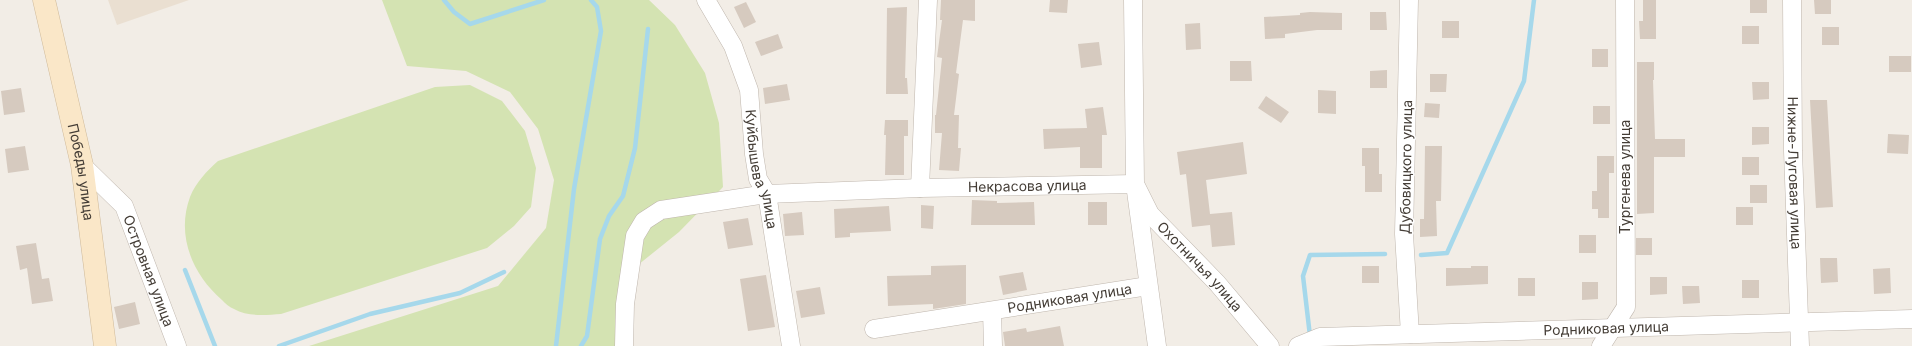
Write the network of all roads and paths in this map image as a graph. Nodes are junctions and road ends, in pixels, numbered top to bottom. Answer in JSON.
{"nodes":[{"id":1,"x":44,"y":0,"type":"edge"},
{"id":2,"x":706,"y":0,"type":"edge"},
{"id":3,"x":928,"y":0,"type":"edge"},
{"id":4,"x":1133,"y":0,"type":"edge"},
{"id":5,"x":1409,"y":0,"type":"edge"},
{"id":6,"x":1625,"y":0,"type":"edge"},
{"id":7,"x":1792,"y":0,"type":"edge"},
{"id":8,"x":82,"y":164,"type":"junction"},
{"id":9,"x":1135,"y":184,"type":"junction"},
{"id":10,"x":920,"y":188,"type":"junction"},
{"id":11,"x":767,"y":194,"type":"junction"},
{"id":12,"x":1148,"y":286,"type":"junction"},
{"id":13,"x":992,"y":311,"type":"junction"},
{"id":14,"x":1912,"y":319,"type":"edge"},
{"id":15,"x":1799,"y":322,"type":"junction"},
{"id":16,"x":1612,"y":328,"type":"junction"},
{"id":17,"x":874,"y":329,"type":"dead end"},
{"id":18,"x":1410,"y":334,"type":"junction"},
{"id":19,"x":1299,"y":345,"type":"edge"},
{"id":20,"x":105,"y":346,"type":"edge"},
{"id":21,"x":176,"y":346,"type":"edge"},
{"id":22,"x":624,"y":346,"type":"edge"},
{"id":23,"x":791,"y":346,"type":"edge"},
{"id":24,"x":993,"y":346,"type":"edge"},
{"id":25,"x":1157,"y":346,"type":"edge"},
{"id":26,"x":1270,"y":346,"type":"edge"},
{"id":27,"x":1601,"y":346,"type":"edge"},
{"id":28,"x":1800,"y":346,"type":"edge"}],
"edges":[{"from":1,"to":8,"type":"street","name":"Победы улица"},
{"from":2,"to":11,"type":"street","name":"Куйбышева улица"},
{"from":3,"to":10,"type":"street"},
{"from":4,"to":9,"type":"street","name":"Охотничья улица"},
{"from":5,"to":18,"type":"street","name":"Дубовицкого улица"},
{"from":6,"to":16,"type":"street","name":"Тургенева улица"},
{"from":7,"to":15,"type":"street","name":"Нижне-Луговая улица"},
{"from":8,"to":20,"type":"street","name":"Победы улица"},
{"from":8,"to":21,"type":"street","name":"Островная улица"},
{"from":9,"to":10,"type":"street","name":"Некрасова улица"},
{"from":9,"to":12,"type":"street","name":"Охотничья улица"},
{"from":9,"to":26,"type":"street","name":"Охотничья улица"},
{"from":10,"to":11,"type":"street","name":"Некрасова улица"},
{"from":11,"to":22,"type":"street","name":"Некрасова улица"},
{"from":11,"to":23,"type":"street","name":"Куйбышева улица"},
{"from":12,"to":13,"type":"street","name":"Родниковая улица"},
{"from":12,"to":25,"type":"street","name":"Охотничья улица"},
{"from":13,"to":17,"type":"street","name":"Родниковая улица"},
{"from":13,"to":24,"type":"street","name":"Родниковая улица"},
{"from":14,"to":15,"type":"street","name":"Родниковая улица"},
{"from":15,"to":16,"type":"street","name":"Родниковая улица"},
{"from":15,"to":28,"type":"street","name":"Нижне-Луговая улица"},
{"from":16,"to":18,"type":"street","name":"Родниковая улица"},
{"from":16,"to":27,"type":"street","name":"Тургенева улица"},
{"from":18,"to":19,"type":"street","name":"Родниковая улица"}]}
